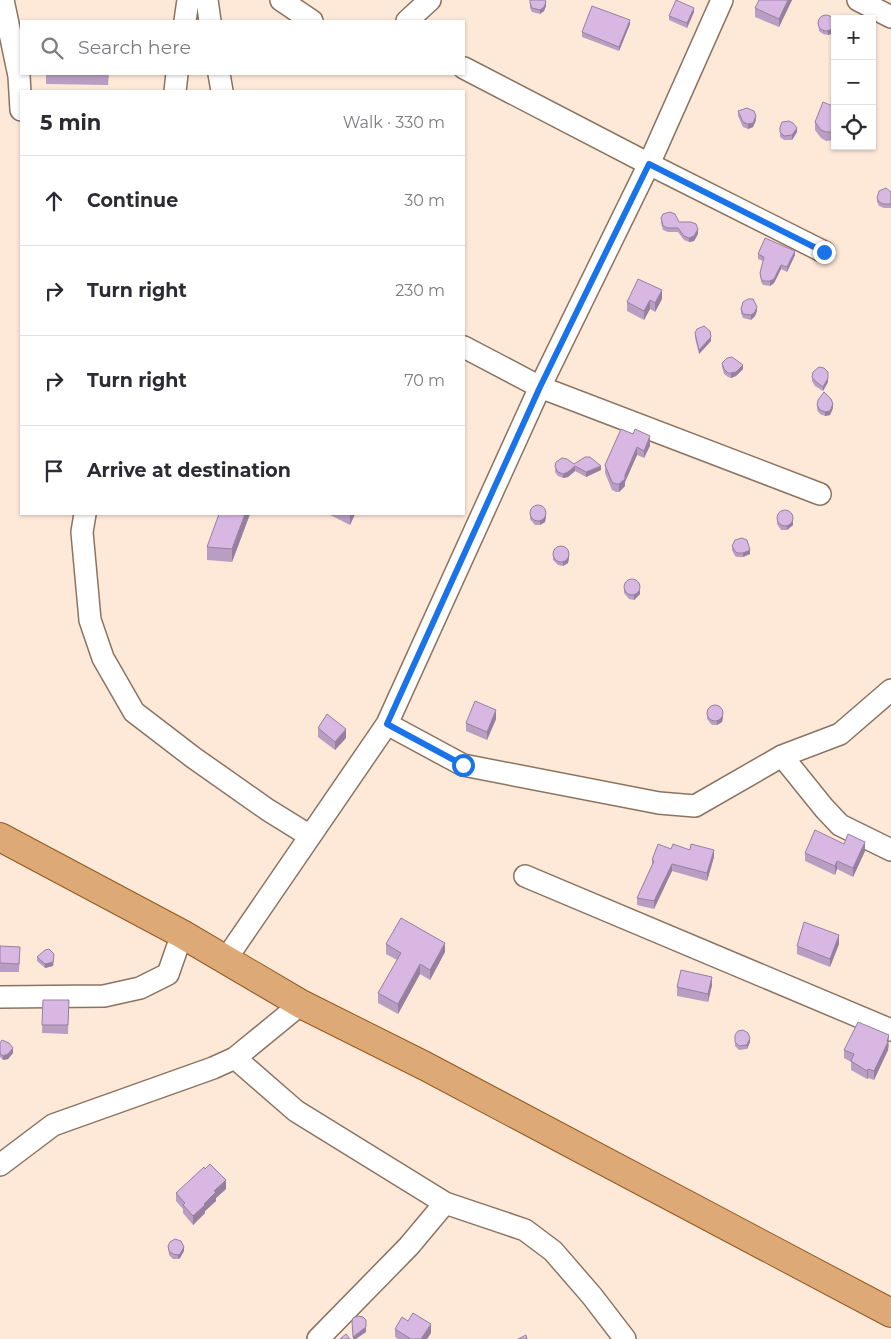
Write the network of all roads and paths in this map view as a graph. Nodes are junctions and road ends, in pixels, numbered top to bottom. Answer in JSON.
{"nodes":[{"id":1,"x":3,"y":0,"type":"edge"},
{"id":2,"x":188,"y":0,"type":"edge"},
{"id":3,"x":207,"y":0,"type":"edge"},
{"id":4,"x":281,"y":0,"type":"edge"},
{"id":5,"x":430,"y":0,"type":"edge"},
{"id":6,"x":722,"y":0,"type":"edge"},
{"id":7,"x":858,"y":0,"type":"edge"},
{"id":8,"x":891,"y":17,"type":"edge"},
{"id":9,"x":185,"y":20,"type":"edge"},
{"id":10,"x":210,"y":20,"type":"edge"},
{"id":11,"x":311,"y":20,"type":"edge"},
{"id":12,"x":408,"y":20,"type":"edge"},
{"id":13,"x":465,"y":69,"type":"edge"},
{"id":14,"x":177,"y":75,"type":"edge"},
{"id":15,"x":219,"y":75,"type":"edge"},
{"id":16,"x":174,"y":90,"type":"edge"},
{"id":17,"x":222,"y":90,"type":"edge"},
{"id":18,"x":20,"y":93,"type":"edge"},
{"id":19,"x":649,"y":164,"type":"junction"},
{"id":20,"x":824,"y":252,"type":"dead end"},
{"id":21,"x":465,"y":348,"type":"edge"},
{"id":22,"x":540,"y":387,"type":"junction"},
{"id":23,"x":820,"y":494,"type":"dead end"},
{"id":24,"x":85,"y":515,"type":"edge"},
{"id":25,"x":891,"y":690,"type":"edge"},
{"id":26,"x":387,"y":724,"type":"junction"},
{"id":27,"x":782,"y":756,"type":"junction"},
{"id":28,"x":310,"y":836,"type":"junction"},
{"id":29,"x":0,"y":837,"type":"edge"},
{"id":30,"x":891,"y":850,"type":"edge"},
{"id":31,"x":525,"y":876,"type":"dead end"},
{"id":32,"x":182,"y":934,"type":"junction"},
{"id":33,"x":226,"y":959,"type":"junction"},
{"id":34,"x":0,"y":997,"type":"edge"},
{"id":35,"x":302,"y":1004,"type":"junction"},
{"id":36,"x":891,"y":1030,"type":"edge"},
{"id":37,"x":235,"y":1058,"type":"junction"},
{"id":38,"x":0,"y":1165,"type":"edge"},
{"id":39,"x":445,"y":1203,"type":"junction"},
{"id":40,"x":891,"y":1313,"type":"edge"},
{"id":41,"x":318,"y":1339,"type":"edge"},
{"id":42,"x":625,"y":1339,"type":"edge"}],
"edges":[{"from":1,"to":18,"type":"street"},
{"from":2,"to":9,"type":"street"},
{"from":3,"to":10,"type":"street"},
{"from":4,"to":11,"type":"street"},
{"from":5,"to":12,"type":"street"},
{"from":6,"to":19,"type":"street"},
{"from":7,"to":8,"type":"street"},
{"from":13,"to":19,"type":"street"},
{"from":14,"to":16,"type":"street"},
{"from":15,"to":17,"type":"street"},
{"from":19,"to":20,"type":"street"},
{"from":19,"to":22,"type":"street"},
{"from":21,"to":22,"type":"street"},
{"from":22,"to":23,"type":"street"},
{"from":22,"to":26,"type":"street"},
{"from":24,"to":28,"type":"street"},
{"from":25,"to":27,"type":"street"},
{"from":26,"to":27,"type":"street"},
{"from":26,"to":28,"type":"street"},
{"from":27,"to":30,"type":"street"},
{"from":28,"to":33,"type":"street"},
{"from":29,"to":32,"type":"main road"},
{"from":31,"to":36,"type":"street"},
{"from":32,"to":33,"type":"main road"},
{"from":32,"to":34,"type":"street"},
{"from":33,"to":35,"type":"main road"},
{"from":35,"to":37,"type":"street"},
{"from":35,"to":40,"type":"main road"},
{"from":37,"to":38,"type":"street"},
{"from":37,"to":39,"type":"street"},
{"from":39,"to":41,"type":"street"},
{"from":39,"to":42,"type":"street"}]}
